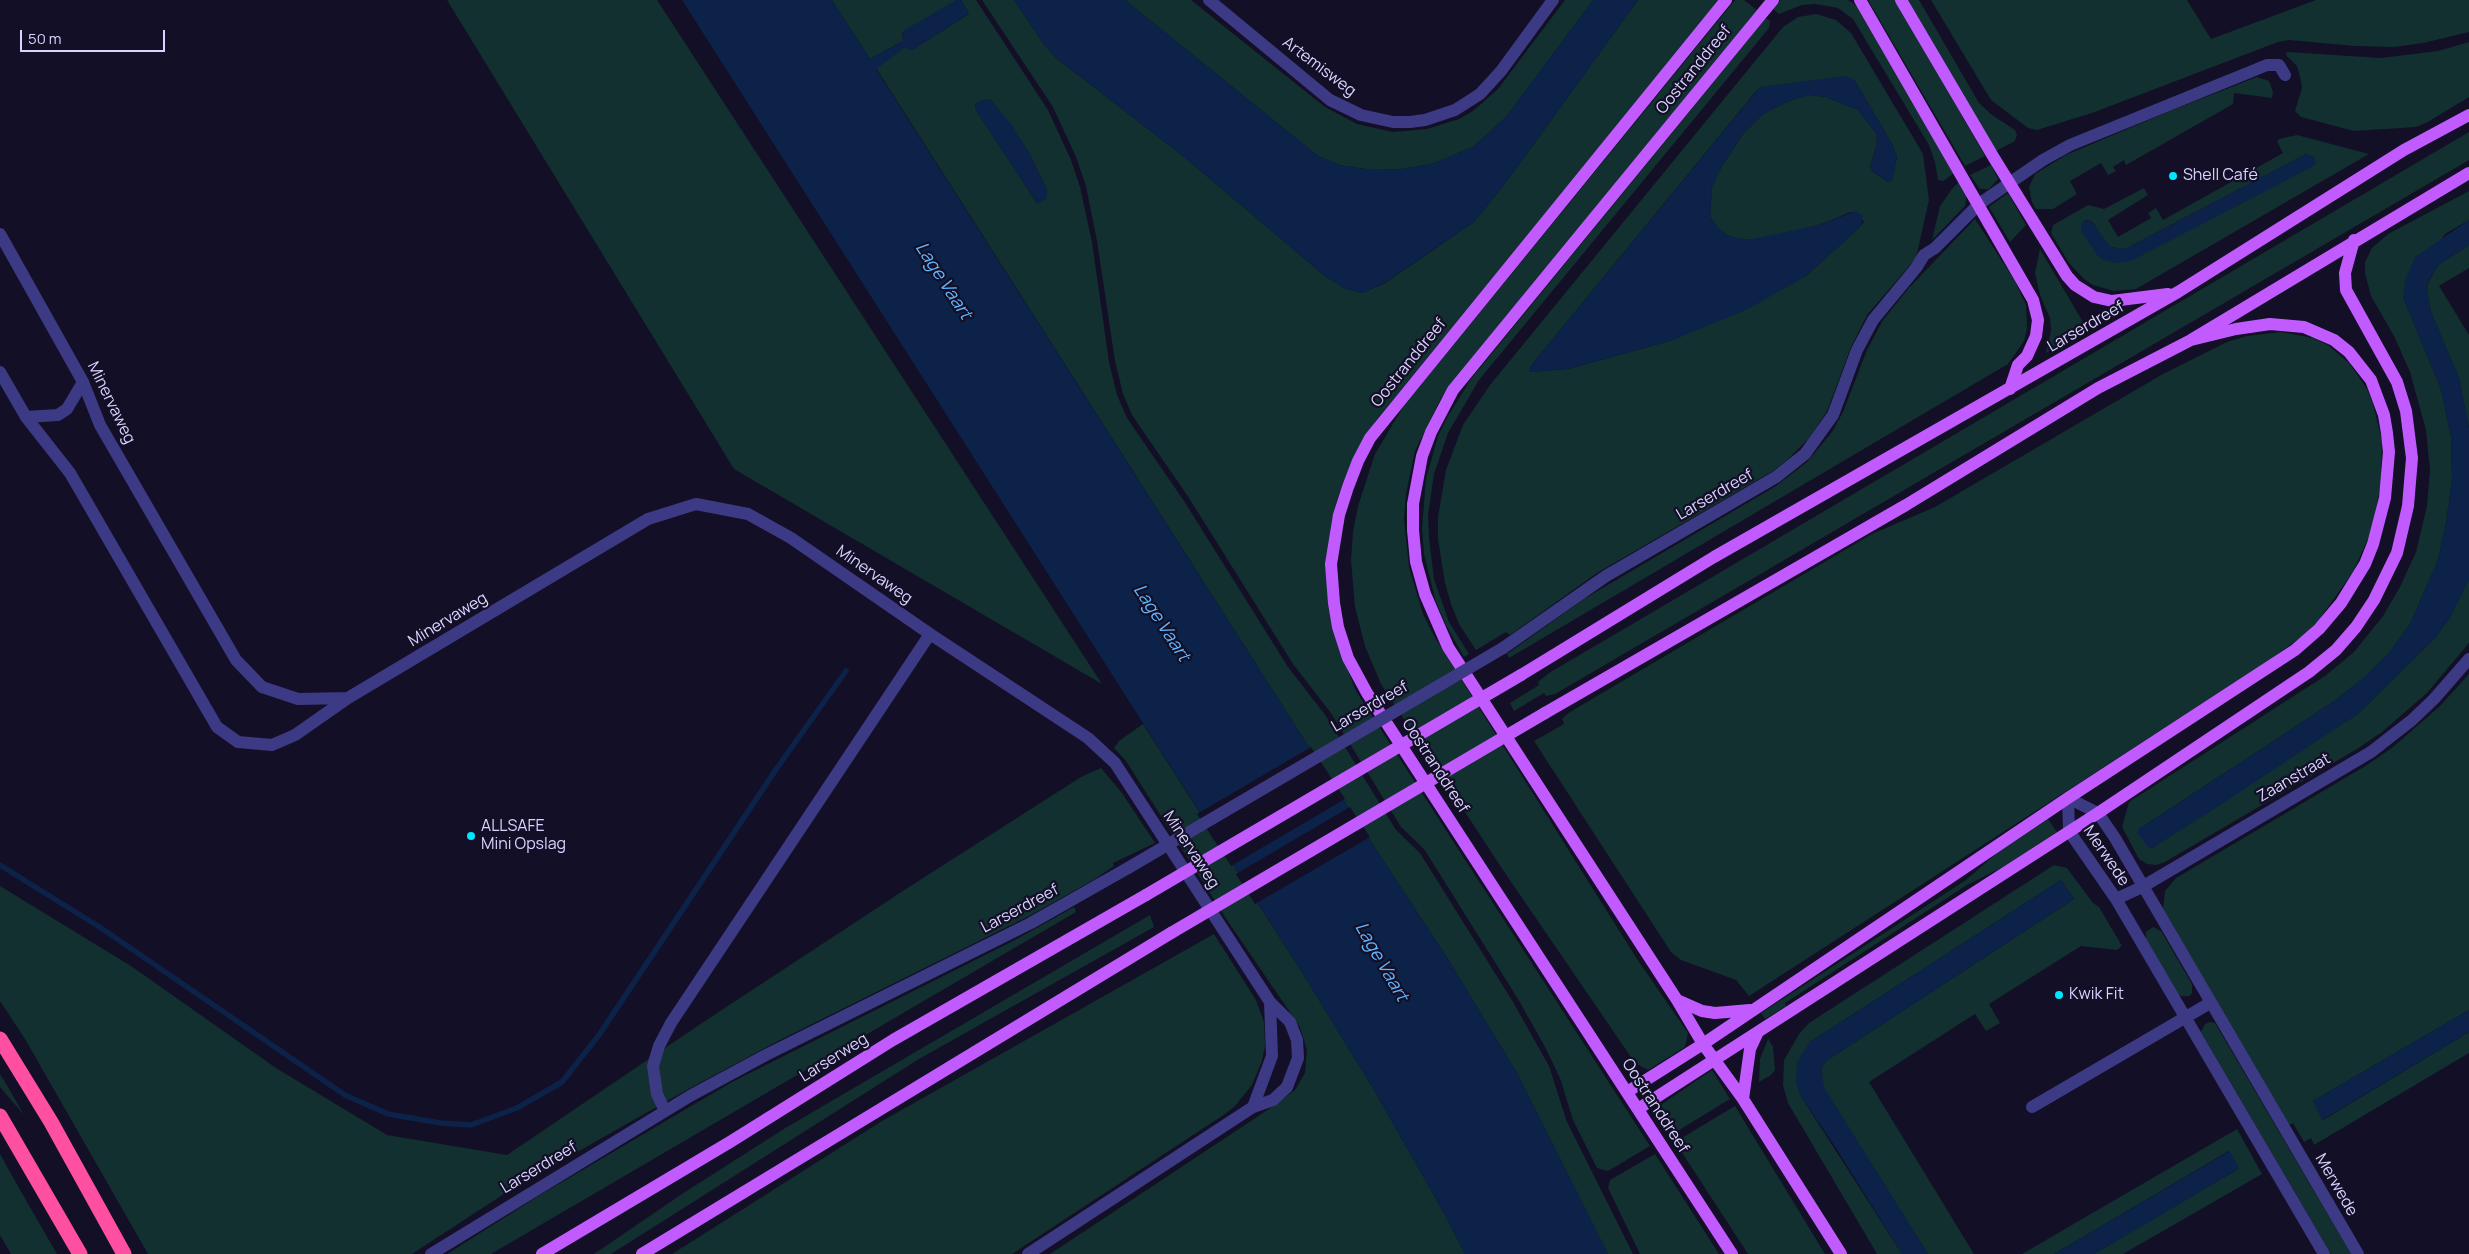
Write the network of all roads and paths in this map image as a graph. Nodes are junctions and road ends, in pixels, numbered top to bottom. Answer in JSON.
{"nodes":[{"id":1,"x":1208,"y":0,"type":"edge"},
{"id":2,"x":1553,"y":0,"type":"edge"},
{"id":3,"x":1726,"y":0,"type":"edge"},
{"id":4,"x":1773,"y":0,"type":"edge"},
{"id":5,"x":1860,"y":0,"type":"edge"},
{"id":6,"x":1901,"y":0,"type":"edge"},
{"id":7,"x":2285,"y":75,"type":"dead end"},
{"id":8,"x":2469,"y":115,"type":"edge"},
{"id":9,"x":2469,"y":173,"type":"edge"},
{"id":10,"x":2010,"y":183,"type":"junction"},
{"id":11,"x":1979,"y":204,"type":"junction"},
{"id":12,"x":0,"y":234,"type":"edge"},
{"id":13,"x":2354,"y":240,"type":"junction"},
{"id":14,"x":2178,"y":292,"type":"junction"},
{"id":15,"x":2190,"y":340,"type":"junction"},
{"id":16,"x":0,"y":372,"type":"edge"},
{"id":17,"x":83,"y":382,"type":"junction"},
{"id":18,"x":2010,"y":389,"type":"junction"},
{"id":19,"x":26,"y":417,"type":"junction"},
{"id":20,"x":930,"y":634,"type":"junction"},
{"id":21,"x":2469,"y":659,"type":"edge"},
{"id":22,"x":348,"y":698,"type":"junction"},
{"id":23,"x":2068,"y":798,"type":"junction"},
{"id":24,"x":2098,"y":814,"type":"junction"},
{"id":25,"x":2069,"y":831,"type":"junction"},
{"id":26,"x":2142,"y":887,"type":"junction"},
{"id":27,"x":1146,"y":895,"type":"joint"},
{"id":28,"x":2116,"y":899,"type":"junction"},
{"id":29,"x":1677,"y":1000,"type":"junction"},
{"id":30,"x":1270,"y":1002,"type":"junction"},
{"id":31,"x":2210,"y":1003,"type":"junction"},
{"id":32,"x":1753,"y":1009,"type":"junction"},
{"id":33,"x":2184,"y":1018,"type":"junction"},
{"id":34,"x":1758,"y":1032,"type":"junction"},
{"id":35,"x":0,"y":1039,"type":"edge"},
{"id":36,"x":1703,"y":1044,"type":"junction"},
{"id":37,"x":1714,"y":1060,"type":"junction"},
{"id":38,"x":1627,"y":1092,"type":"junction"},
{"id":39,"x":1742,"y":1099,"type":"junction"},
{"id":40,"x":1253,"y":1107,"type":"junction"},
{"id":41,"x":2032,"y":1107,"type":"dead end"},
{"id":42,"x":1638,"y":1109,"type":"junction"},
{"id":43,"x":665,"y":1111,"type":"junction"},
{"id":44,"x":0,"y":1116,"type":"edge"},
{"id":45,"x":80,"y":1254,"type":"edge"},
{"id":46,"x":124,"y":1254,"type":"edge"},
{"id":47,"x":431,"y":1254,"type":"edge"},
{"id":48,"x":542,"y":1254,"type":"edge"},
{"id":49,"x":642,"y":1254,"type":"edge"},
{"id":50,"x":1028,"y":1254,"type":"edge"},
{"id":51,"x":1732,"y":1254,"type":"edge"},
{"id":52,"x":1841,"y":1254,"type":"edge"},
{"id":53,"x":2324,"y":1254,"type":"edge"},
{"id":54,"x":2358,"y":1254,"type":"edge"}],
"edges":[{"from":1,"to":2,"type":"street","name":"Artemisweg"},
{"from":3,"to":38,"type":"main road","name":"Oostranddreef"},
{"from":4,"to":29,"type":"main road","name":"Oostranddreef"},
{"from":5,"to":11,"type":"main road"},
{"from":6,"to":10,"type":"main road"},
{"from":7,"to":10,"type":"street","name":"Larserdreef"},
{"from":8,"to":14,"type":"main road","name":"Larserdreef"},
{"from":9,"to":13,"type":"main road"},
{"from":10,"to":11,"type":"street","name":"Larserdreef"},
{"from":10,"to":14,"type":"main road"},
{"from":11,"to":18,"type":"main road"},
{"from":11,"to":43,"type":"street","name":"Larserdreef","bridge":true},
{"from":12,"to":17,"type":"street","name":"Minervaweg"},
{"from":13,"to":15,"type":"main road"},
{"from":13,"to":24,"type":"main road"},
{"from":14,"to":18,"type":"main road","name":"Larserdreef"},
{"from":15,"to":23,"type":"main road"},
{"from":15,"to":49,"type":"main road","bridge":true},
{"from":16,"to":19,"type":"street","name":"Minervaweg"},
{"from":17,"to":19,"type":"street"},
{"from":17,"to":22,"type":"street","name":"Minervaweg"},
{"from":18,"to":27,"type":"main road","name":"Larserdreef","bridge":true},
{"from":19,"to":22,"type":"street","name":"Minervaweg"},
{"from":20,"to":22,"type":"street","name":"Minervaweg"},
{"from":20,"to":30,"type":"street","name":"Minervaweg"},
{"from":20,"to":43,"type":"street"},
{"from":21,"to":26,"type":"street","name":"Zaanstraat"},
{"from":23,"to":24,"type":"street","name":"Merwede"},
{"from":23,"to":25,"type":"street","name":"Merwede"},
{"from":23,"to":32,"type":"main road"},
{"from":24,"to":25,"type":"main road"},
{"from":24,"to":26,"type":"street","name":"Merwede"},
{"from":25,"to":28,"type":"street","name":"Merwede"},
{"from":25,"to":34,"type":"main road"},
{"from":26,"to":28,"type":"street","name":"Zaanstraat"},
{"from":26,"to":31,"type":"street","name":"Merwede"},
{"from":27,"to":48,"type":"main road","name":"Larserweg"},
{"from":28,"to":33,"type":"street","name":"Merwede"},
{"from":29,"to":32,"type":"main road"},
{"from":29,"to":36,"type":"main road","name":"Oostranddreef"},
{"from":30,"to":40,"type":"street","name":"Minervaweg"},
{"from":30,"to":40,"type":"street","name":"Minervaweg"},
{"from":31,"to":33,"type":"street"},
{"from":31,"to":54,"type":"street","name":"Merwede"},
{"from":32,"to":36,"type":"main road"},
{"from":33,"to":41,"type":"street"},
{"from":33,"to":53,"type":"street","name":"Merwede"},
{"from":34,"to":37,"type":"main road"},
{"from":34,"to":39,"type":"main road"},
{"from":35,"to":46,"type":"highway"},
{"from":36,"to":37,"type":"main road","name":"Oostranddreef"},
{"from":36,"to":38,"type":"main road"},
{"from":37,"to":39,"type":"main road","name":"Oostranddreef"},
{"from":37,"to":42,"type":"main road"},
{"from":38,"to":42,"type":"main road","name":"Oostranddreef"},
{"from":39,"to":52,"type":"main road","name":"Oostranddreef"},
{"from":40,"to":50,"type":"street","name":"Minervaweg"},
{"from":42,"to":51,"type":"main road","name":"Oostranddreef"},
{"from":43,"to":47,"type":"street","name":"Larserdreef"},
{"from":44,"to":45,"type":"highway"}]}
